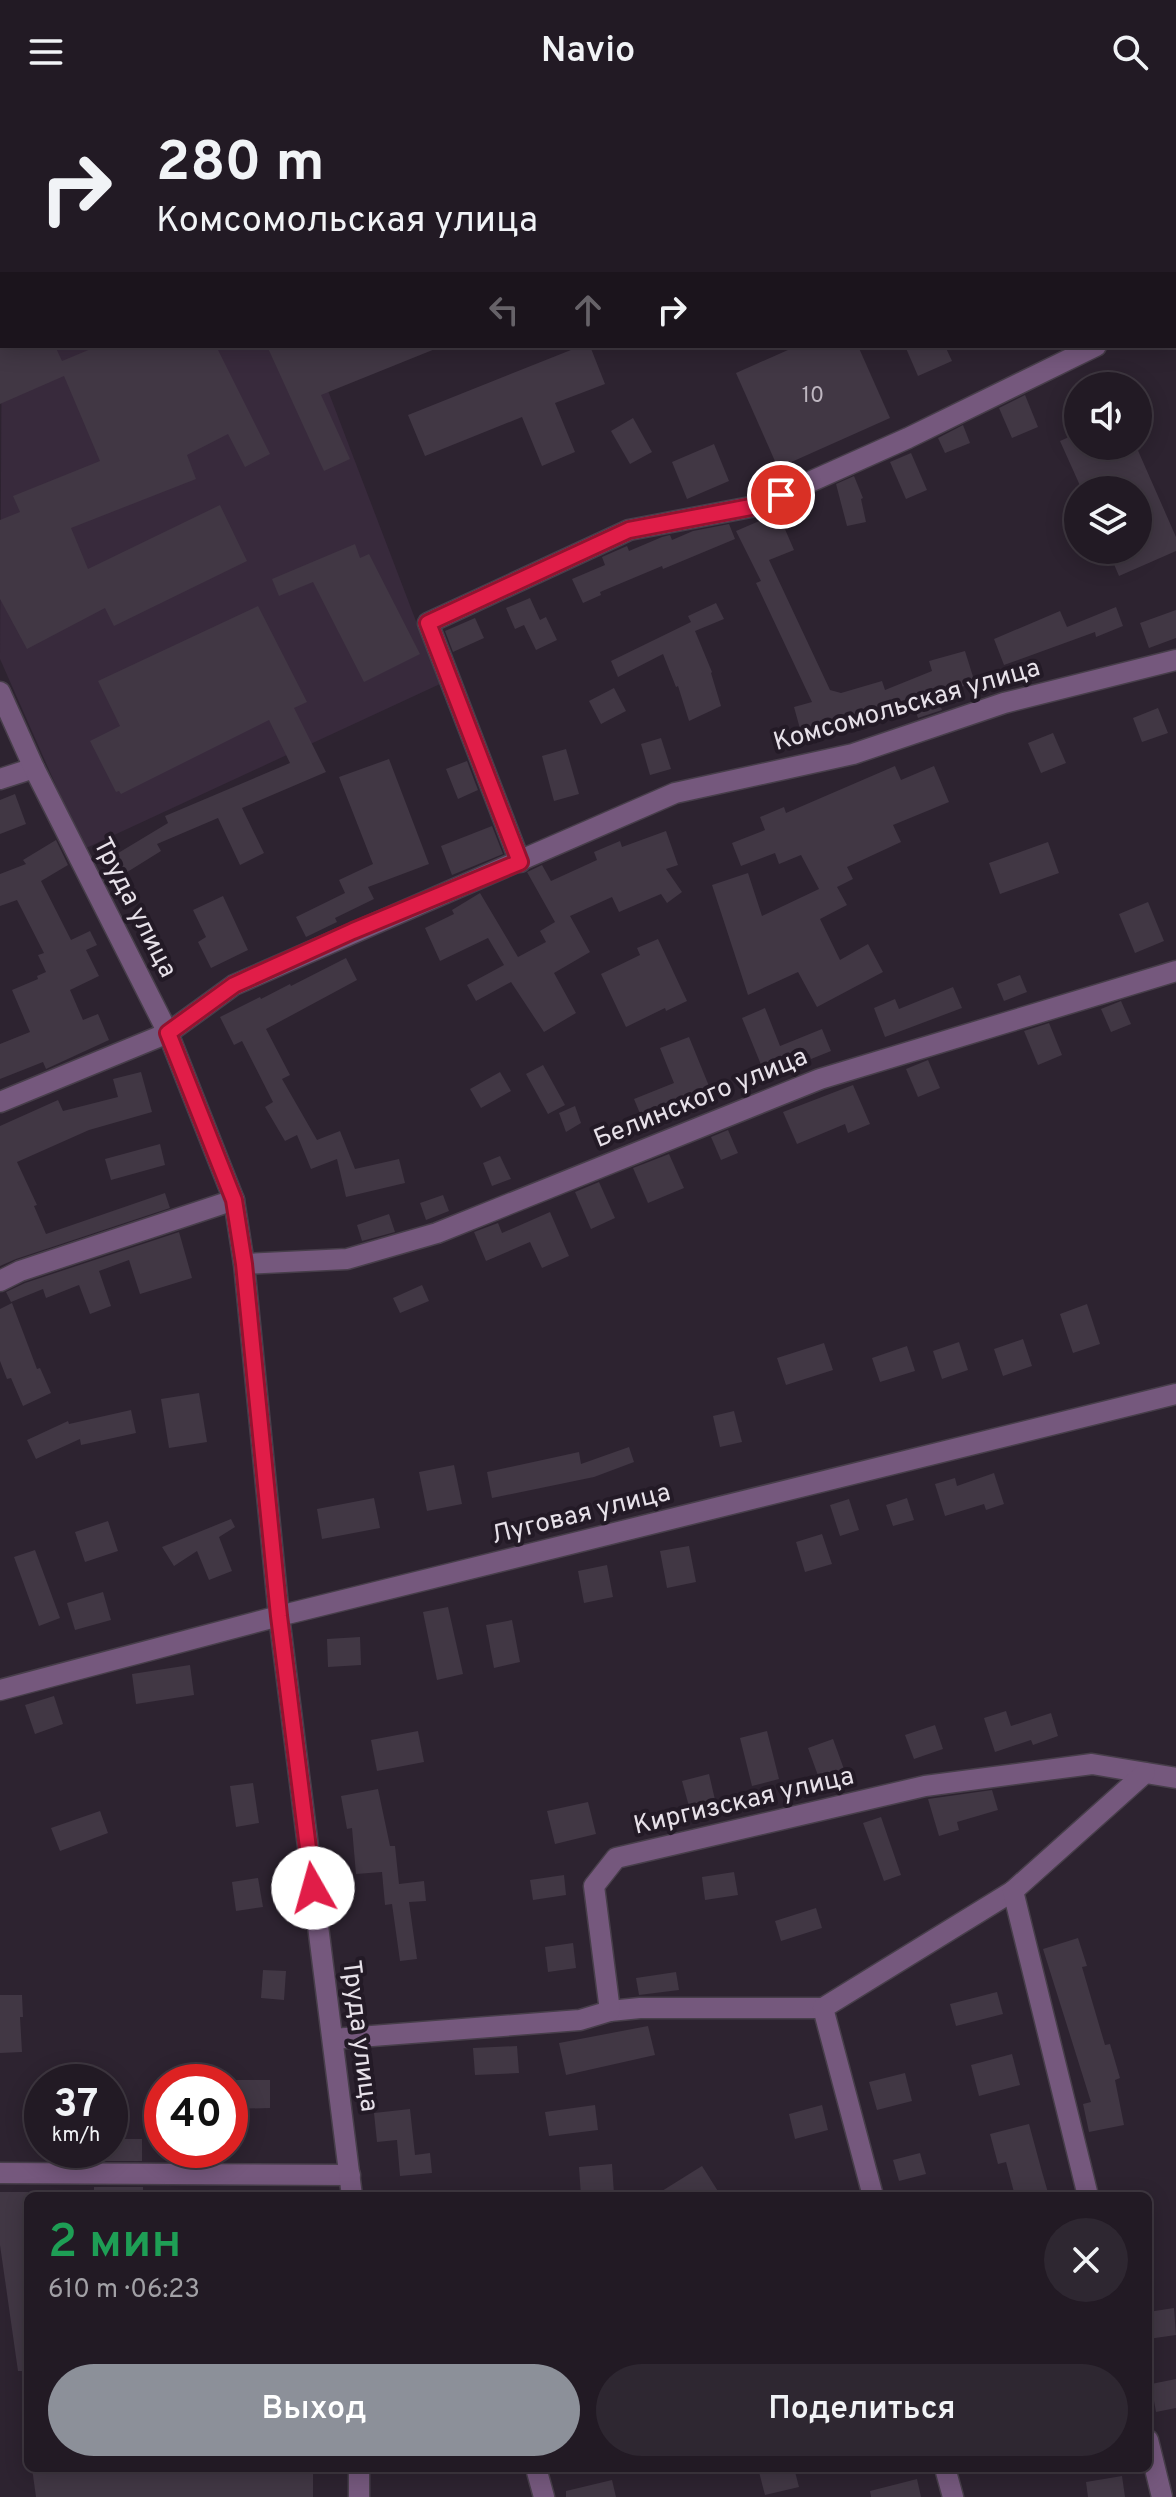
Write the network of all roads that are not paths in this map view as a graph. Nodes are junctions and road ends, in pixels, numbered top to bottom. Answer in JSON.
{"nodes":[{"id":1,"x":1092,"y":348,"type":"edge"},
{"id":2,"x":1176,"y":660,"type":"edge"},
{"id":3,"x":0,"y":692,"type":"edge"},
{"id":4,"x":34,"y":768,"type":"junction"},
{"id":5,"x":0,"y":779,"type":"edge"},
{"id":6,"x":520,"y":862,"type":"junction"},
{"id":7,"x":1176,"y":971,"type":"edge"},
{"id":8,"x":168,"y":1033,"type":"junction"},
{"id":9,"x":0,"y":1102,"type":"edge"},
{"id":10,"x":234,"y":1200,"type":"junction"},
{"id":11,"x":244,"y":1264,"type":"junction"},
{"id":12,"x":0,"y":1281,"type":"edge"},
{"id":13,"x":1176,"y":1394,"type":"edge"},
{"id":14,"x":279,"y":1616,"type":"junction"},
{"id":15,"x":0,"y":1690,"type":"edge"},
{"id":16,"x":1145,"y":1773,"type":"junction"},
{"id":17,"x":1176,"y":1778,"type":"edge"},
{"id":18,"x":1013,"y":1891,"type":"junction"},
{"id":19,"x":823,"y":2008,"type":"junction"},
{"id":20,"x":610,"y":2011,"type":"junction"},
{"id":21,"x":333,"y":2039,"type":"junction"},
{"id":22,"x":0,"y":2173,"type":"edge"},
{"id":23,"x":350,"y":2175,"type":"junction"},
{"id":24,"x":352,"y":2192,"type":"edge"},
{"id":25,"x":872,"y":2192,"type":"edge"},
{"id":26,"x":1087,"y":2192,"type":"edge"},
{"id":27,"x":1152,"y":2456,"type":"edge"},
{"id":28,"x":359,"y":2472,"type":"edge"},
{"id":29,"x":537,"y":2472,"type":"edge"},
{"id":30,"x":946,"y":2472,"type":"edge"},
{"id":31,"x":359,"y":2497,"type":"edge"},
{"id":32,"x":544,"y":2497,"type":"edge"},
{"id":33,"x":953,"y":2497,"type":"edge"},
{"id":34,"x":1162,"y":2497,"type":"edge"}],
"edges":[{"from":1,"to":6,"type":"street"},
{"from":2,"to":6,"type":"street","name":"Комсомольская улица"},
{"from":3,"to":4,"type":"street","name":"Труда улица"},
{"from":4,"to":5,"type":"street"},
{"from":4,"to":8,"type":"street","name":"Труда улица"},
{"from":6,"to":8,"type":"street","name":"Комсомольская улица"},
{"from":7,"to":11,"type":"street","name":"Белинского улица"},
{"from":8,"to":9,"type":"street","name":"Комсомольская улица"},
{"from":8,"to":10,"type":"street","name":"Труда улица"},
{"from":10,"to":11,"type":"street","name":"Труда улица"},
{"from":10,"to":12,"type":"street"},
{"from":11,"to":14,"type":"street","name":"Труда улица"},
{"from":13,"to":14,"type":"street","name":"Луговая улица"},
{"from":14,"to":15,"type":"street","name":"Луговая улица"},
{"from":14,"to":21,"type":"street","name":"Труда улица"},
{"from":16,"to":17,"type":"street","name":"Киргизская улица"},
{"from":16,"to":18,"type":"street"},
{"from":16,"to":20,"type":"street","name":"Киргизская улица"},
{"from":18,"to":19,"type":"street"},
{"from":18,"to":26,"type":"street"},
{"from":19,"to":20,"type":"street"},
{"from":19,"to":25,"type":"street"},
{"from":20,"to":21,"type":"street"},
{"from":21,"to":23,"type":"street","name":"Труда улица"},
{"from":22,"to":23,"type":"street"},
{"from":23,"to":24,"type":"street","name":"Труда улица"},
{"from":27,"to":34,"type":"street"},
{"from":28,"to":31,"type":"street"},
{"from":29,"to":32,"type":"street"},
{"from":30,"to":33,"type":"street"}]}
